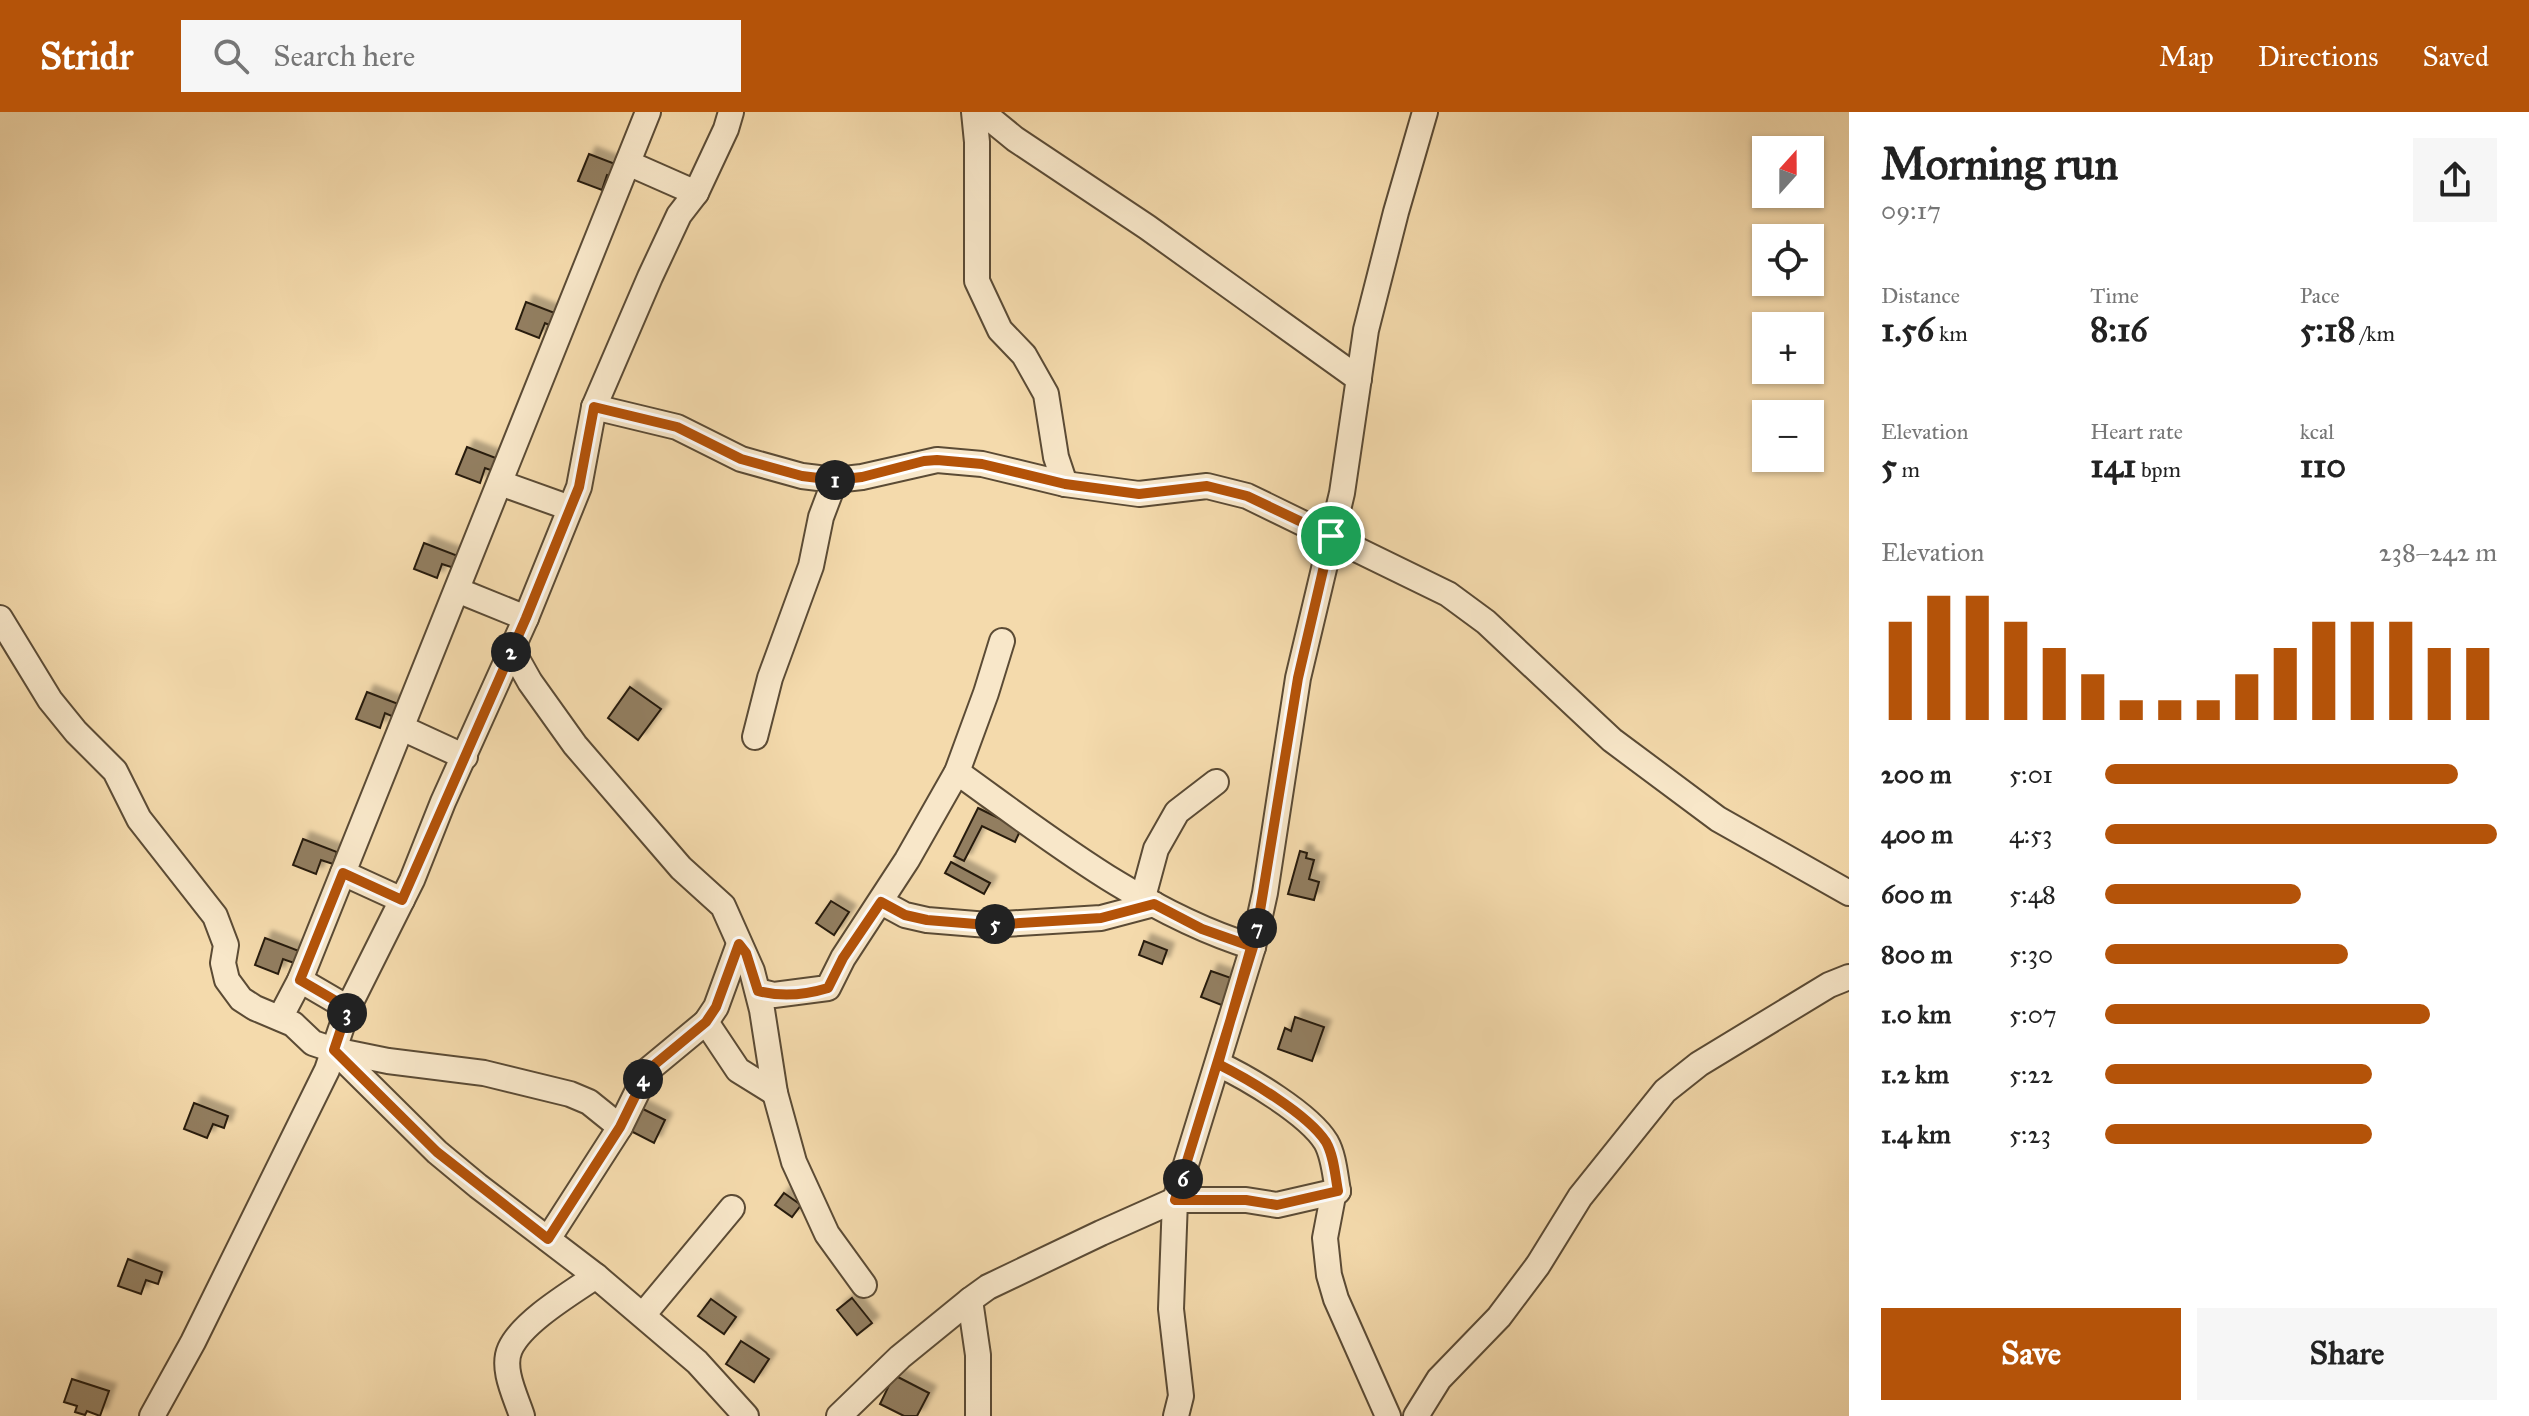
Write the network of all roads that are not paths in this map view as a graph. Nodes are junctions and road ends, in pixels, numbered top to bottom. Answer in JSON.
{"nodes":[{"id":1,"x":648,"y":112,"type":"edge"},
{"id":2,"x":731,"y":112,"type":"edge"},
{"id":3,"x":974,"y":112,"type":"edge"},
{"id":4,"x":982,"y":112,"type":"edge"},
{"id":5,"x":1425,"y":112,"type":"edge"},
{"id":6,"x":628,"y":163,"type":"junction"},
{"id":7,"x":696,"y":193,"type":"junction"},
{"id":8,"x":1359,"y":379,"type":"junction"},
{"id":9,"x":594,"y":407,"type":"junction"},
{"id":10,"x":835,"y":480,"type":"junction"},
{"id":11,"x":500,"y":483,"type":"junction"},
{"id":12,"x":1065,"y":484,"type":"junction"},
{"id":13,"x":570,"y":508,"type":"junction"},
{"id":14,"x":1331,"y":536,"type":"junction"},
{"id":15,"x":457,"y":590,"type":"junction"},
{"id":16,"x":0,"y":618,"type":"edge"},
{"id":17,"x":526,"y":618,"type":"junction"},
{"id":18,"x":1002,"y":641,"type":"dead end"},
{"id":19,"x":512,"y":650,"type":"junction"},
{"id":20,"x":402,"y":728,"type":"junction"},
{"id":21,"x":755,"y":737,"type":"dead end"},
{"id":22,"x":465,"y":757,"type":"junction"},
{"id":23,"x":957,"y":772,"type":"junction"},
{"id":24,"x":1216,"y":782,"type":"dead end"},
{"id":25,"x":343,"y":873,"type":"junction"},
{"id":26,"x":1849,"y":893,"type":"edge"},
{"id":27,"x":402,"y":900,"type":"junction"},
{"id":28,"x":1148,"y":900,"type":"junction"},
{"id":29,"x":881,"y":902,"type":"junction"},
{"id":30,"x":739,"y":944,"type":"junction"},
{"id":31,"x":1253,"y":947,"type":"junction"},
{"id":32,"x":1849,"y":977,"type":"edge"},
{"id":33,"x":300,"y":980,"type":"junction"},
{"id":34,"x":758,"y":991,"type":"junction"},
{"id":35,"x":348,"y":1008,"type":"junction"},
{"id":36,"x":280,"y":1018,"type":"junction"},
{"id":37,"x":706,"y":1022,"type":"junction"},
{"id":38,"x":334,"y":1050,"type":"junction"},
{"id":39,"x":1218,"y":1064,"type":"junction"},
{"id":40,"x":775,"y":1093,"type":"junction"},
{"id":41,"x":620,"y":1127,"type":"junction"},
{"id":42,"x":1338,"y":1191,"type":"junction"},
{"id":43,"x":1175,"y":1200,"type":"junction"},
{"id":44,"x":732,"y":1208,"type":"dead end"},
{"id":45,"x":548,"y":1239,"type":"junction"},
{"id":46,"x":596,"y":1276,"type":"junction"},
{"id":47,"x":864,"y":1285,"type":"dead end"},
{"id":48,"x":970,"y":1300,"type":"junction"},
{"id":49,"x":643,"y":1315,"type":"junction"},
{"id":50,"x":152,"y":1416,"type":"edge"},
{"id":51,"x":522,"y":1416,"type":"edge"},
{"id":52,"x":746,"y":1416,"type":"edge"},
{"id":53,"x":839,"y":1416,"type":"edge"},
{"id":54,"x":978,"y":1416,"type":"edge"},
{"id":55,"x":1176,"y":1416,"type":"edge"},
{"id":56,"x":1388,"y":1416,"type":"edge"},
{"id":57,"x":1416,"y":1416,"type":"edge"}],
"edges":[{"from":1,"to":6,"type":"street"},
{"from":2,"to":7,"type":"street"},
{"from":3,"to":12,"type":"street"},
{"from":4,"to":8,"type":"street"},
{"from":5,"to":8,"type":"street"},
{"from":6,"to":7,"type":"street"},
{"from":6,"to":11,"type":"street"},
{"from":7,"to":9,"type":"street"},
{"from":8,"to":14,"type":"street"},
{"from":9,"to":10,"type":"street"},
{"from":9,"to":13,"type":"street"},
{"from":10,"to":12,"type":"street"},
{"from":10,"to":21,"type":"street"},
{"from":11,"to":13,"type":"street"},
{"from":11,"to":15,"type":"street"},
{"from":12,"to":14,"type":"street"},
{"from":13,"to":17,"type":"street"},
{"from":14,"to":26,"type":"street"},
{"from":14,"to":31,"type":"street"},
{"from":15,"to":17,"type":"street"},
{"from":15,"to":20,"type":"street"},
{"from":16,"to":36,"type":"street"},
{"from":17,"to":19,"type":"street"},
{"from":18,"to":23,"type":"street"},
{"from":19,"to":22,"type":"street"},
{"from":19,"to":30,"type":"street"},
{"from":20,"to":22,"type":"street"},
{"from":20,"to":25,"type":"street"},
{"from":22,"to":27,"type":"street"},
{"from":23,"to":28,"type":"street"},
{"from":23,"to":29,"type":"street"},
{"from":24,"to":28,"type":"street"},
{"from":25,"to":27,"type":"street"},
{"from":25,"to":33,"type":"street"},
{"from":27,"to":35,"type":"street"},
{"from":28,"to":29,"type":"street"},
{"from":28,"to":31,"type":"street"},
{"from":29,"to":34,"type":"street"},
{"from":30,"to":34,"type":"street"},
{"from":30,"to":37,"type":"street"},
{"from":31,"to":39,"type":"street"},
{"from":32,"to":57,"type":"street"},
{"from":33,"to":35,"type":"street"},
{"from":33,"to":36,"type":"street"},
{"from":34,"to":40,"type":"street"},
{"from":35,"to":38,"type":"street"},
{"from":36,"to":38,"type":"street"},
{"from":37,"to":40,"type":"street"},
{"from":37,"to":41,"type":"street"},
{"from":38,"to":41,"type":"street"},
{"from":38,"to":45,"type":"street"},
{"from":38,"to":50,"type":"street"},
{"from":39,"to":42,"type":"street"},
{"from":39,"to":43,"type":"street"},
{"from":40,"to":47,"type":"street"},
{"from":41,"to":45,"type":"street"},
{"from":42,"to":43,"type":"street"},
{"from":42,"to":56,"type":"street"},
{"from":43,"to":48,"type":"street"},
{"from":43,"to":55,"type":"street"},
{"from":44,"to":49,"type":"street"},
{"from":45,"to":46,"type":"street"},
{"from":46,"to":49,"type":"street"},
{"from":46,"to":51,"type":"street"},
{"from":48,"to":53,"type":"street"},
{"from":48,"to":54,"type":"street"},
{"from":49,"to":52,"type":"street"}]}
